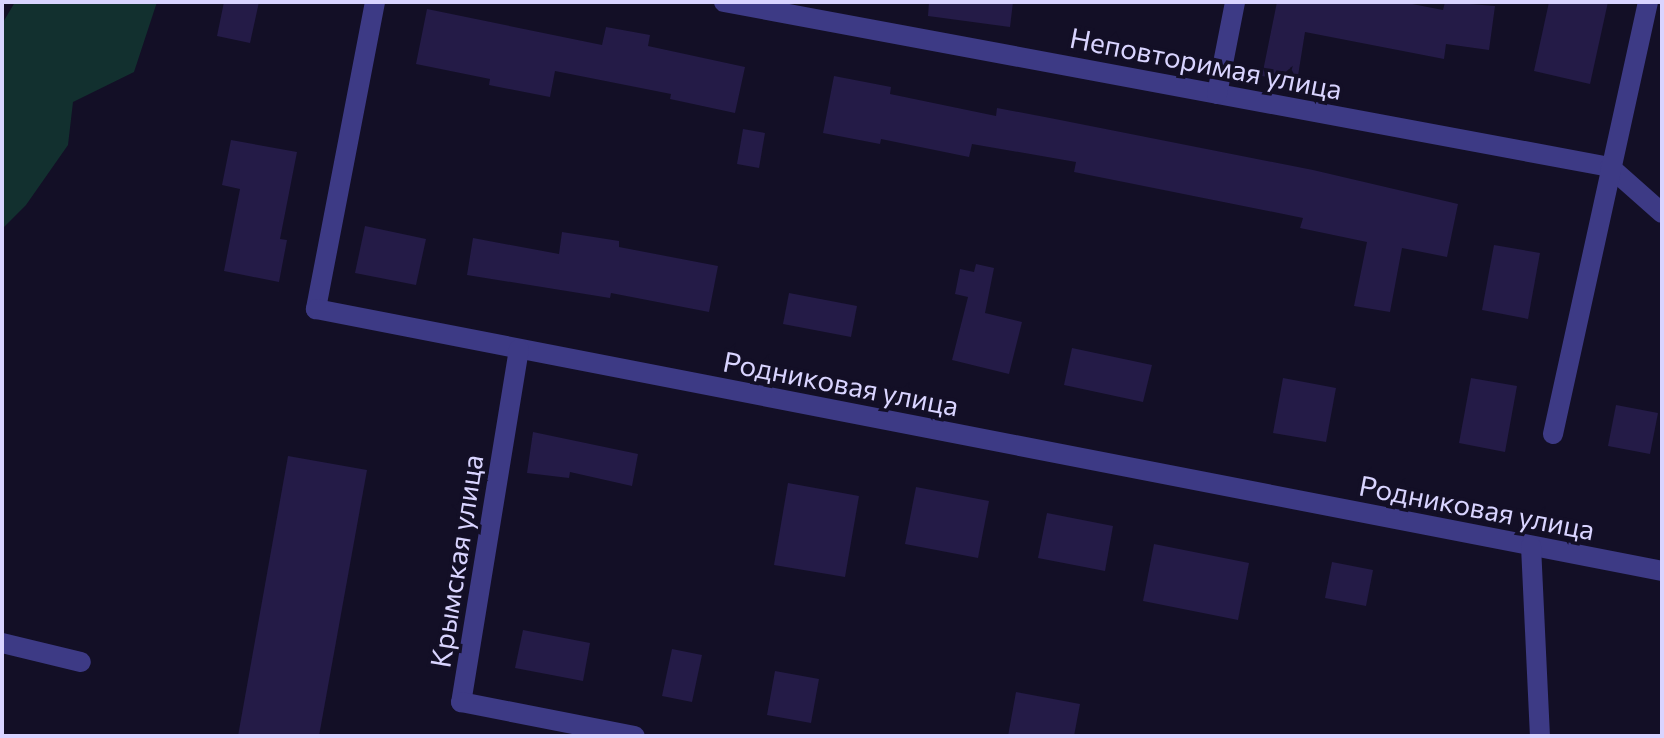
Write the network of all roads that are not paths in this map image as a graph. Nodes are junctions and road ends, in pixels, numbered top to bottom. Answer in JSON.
{"nodes":[{"id":1,"x":375,"y":2,"type":"edge"},
{"id":2,"x":724,"y":2,"type":"edge"},
{"id":3,"x":1235,"y":2,"type":"edge"},
{"id":4,"x":1648,"y":2,"type":"edge"},
{"id":5,"x":794,"y":8,"type":"edge"},
{"id":6,"x":1217,"y":94,"type":"junction"},
{"id":7,"x":1610,"y":167,"type":"junction"},
{"id":8,"x":1662,"y":213,"type":"edge"},
{"id":9,"x":519,"y":349,"type":"junction"},
{"id":10,"x":1553,"y":434,"type":"dead end"},
{"id":11,"x":1531,"y":546,"type":"junction"},
{"id":12,"x":1662,"y":571,"type":"edge"},
{"id":13,"x":2,"y":643,"type":"edge"},
{"id":14,"x":81,"y":662,"type":"dead end"},
{"id":15,"x":635,"y":736,"type":"edge"},
{"id":16,"x":1540,"y":736,"type":"edge"}],
"edges":[{"from":1,"to":9,"type":"street","name":"Родниковая улица"},
{"from":2,"to":5,"type":"street","name":"Неповторимая улица"},
{"from":3,"to":6,"type":"street"},
{"from":4,"to":7,"type":"street"},
{"from":5,"to":6,"type":"street","name":"Неповторимая улица"},
{"from":6,"to":7,"type":"street","name":"Неповторимая улица"},
{"from":7,"to":8,"type":"street"},
{"from":7,"to":10,"type":"street"},
{"from":9,"to":11,"type":"street","name":"Родниковая улица"},
{"from":9,"to":15,"type":"street","name":"Крымская улица"},
{"from":11,"to":12,"type":"street","name":"Родниковая улица"},
{"from":11,"to":16,"type":"street"},
{"from":13,"to":14,"type":"street"}]}
